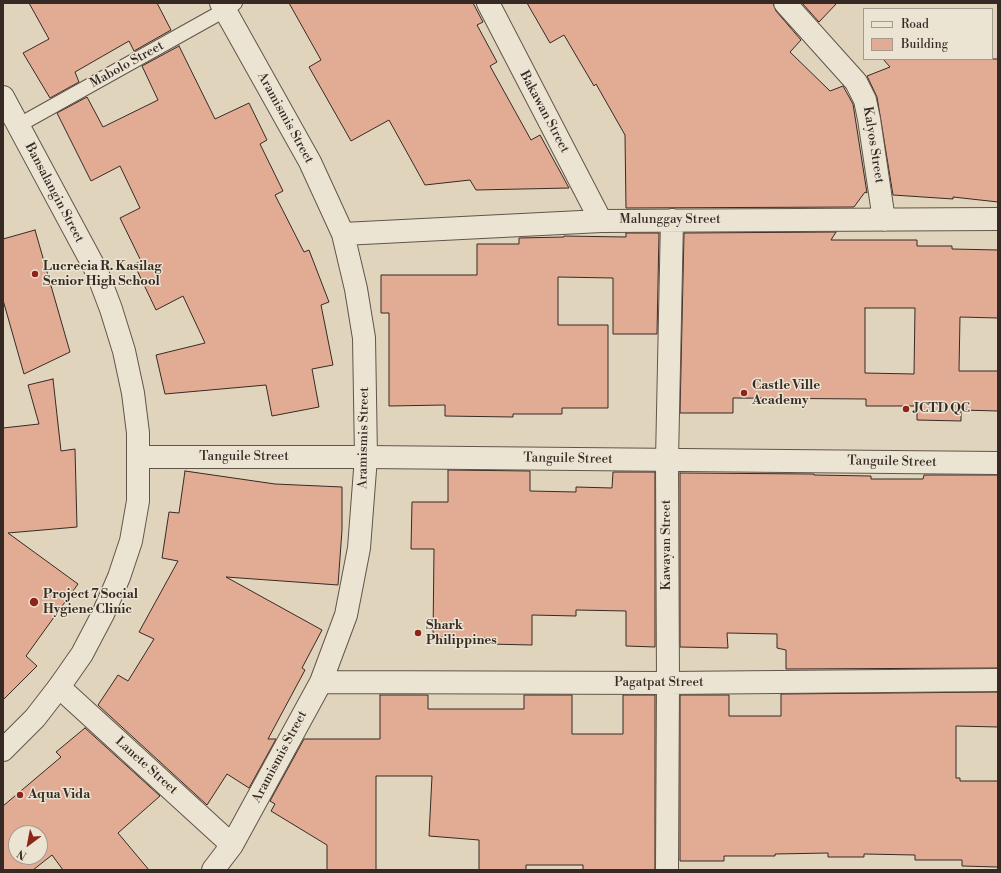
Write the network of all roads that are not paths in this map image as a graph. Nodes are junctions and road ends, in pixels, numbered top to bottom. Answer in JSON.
{"nodes":[{"id":1,"x":488,"y":3,"type":"edge"},
{"id":2,"x":785,"y":3,"type":"edge"},
{"id":3,"x":227,"y":5,"type":"edge"},
{"id":4,"x":3,"y":97,"type":"edge"},
{"id":5,"x":18,"y":125,"type":"junction"},
{"id":6,"x":998,"y":219,"type":"edge"},
{"id":7,"x":672,"y":220,"type":"junction"},
{"id":8,"x":884,"y":220,"type":"junction"},
{"id":9,"x":601,"y":221,"type":"junction"},
{"id":10,"x":343,"y":234,"type":"junction"},
{"id":11,"x":138,"y":457,"type":"junction"},
{"id":12,"x":366,"y":457,"type":"junction"},
{"id":13,"x":667,"y":460,"type":"junction"},
{"id":14,"x":998,"y":463,"type":"edge"},
{"id":15,"x":998,"y":680,"type":"edge"},
{"id":16,"x":321,"y":682,"type":"junction"},
{"id":17,"x":668,"y":683,"type":"junction"},
{"id":18,"x":59,"y":687,"type":"junction"},
{"id":19,"x":3,"y":750,"type":"edge"},
{"id":20,"x":232,"y":845,"type":"junction"},
{"id":21,"x":213,"y":870,"type":"edge"},
{"id":22,"x":667,"y":870,"type":"edge"}],
"edges":[{"from":1,"to":9,"type":"street","name":"Bakawan Street"},
{"from":2,"to":8,"type":"street","name":"Kalyos Street"},
{"from":3,"to":5,"type":"lane","name":"Mabolo Street"},
{"from":3,"to":10,"type":"street","name":"Aramismis Street"},
{"from":4,"to":5,"type":"street","name":"Bansalangin Street"},
{"from":5,"to":11,"type":"street","name":"Bansalangin Street"},
{"from":6,"to":8,"type":"street","name":"Malunggay Street"},
{"from":7,"to":8,"type":"street","name":"Malunggay Street"},
{"from":7,"to":9,"type":"street","name":"Malunggay Street"},
{"from":7,"to":13,"type":"street","name":"Kawayan Street"},
{"from":9,"to":10,"type":"street","name":"Malunggay Street"},
{"from":10,"to":12,"type":"street","name":"Aramismis Street"},
{"from":11,"to":12,"type":"street","name":"Tanguile Street"},
{"from":11,"to":18,"type":"street","name":"Bansalangin Street"},
{"from":12,"to":13,"type":"street","name":"Tanguile Street"},
{"from":12,"to":16,"type":"street","name":"Aramismis Street"},
{"from":13,"to":14,"type":"street","name":"Tanguile Street"},
{"from":13,"to":17,"type":"street","name":"Kawayan Street"},
{"from":15,"to":17,"type":"street","name":"Pagatpat Street"},
{"from":16,"to":17,"type":"street","name":"Pagatpat Street"},
{"from":16,"to":20,"type":"street","name":"Aramismis Street"},
{"from":17,"to":22,"type":"street","name":"Kawayan Street"},
{"from":18,"to":19,"type":"street","name":"Bansalangin Street"},
{"from":18,"to":20,"type":"street","name":"Lanete Street"},
{"from":20,"to":21,"type":"street","name":"Aramismis Street"}]}
